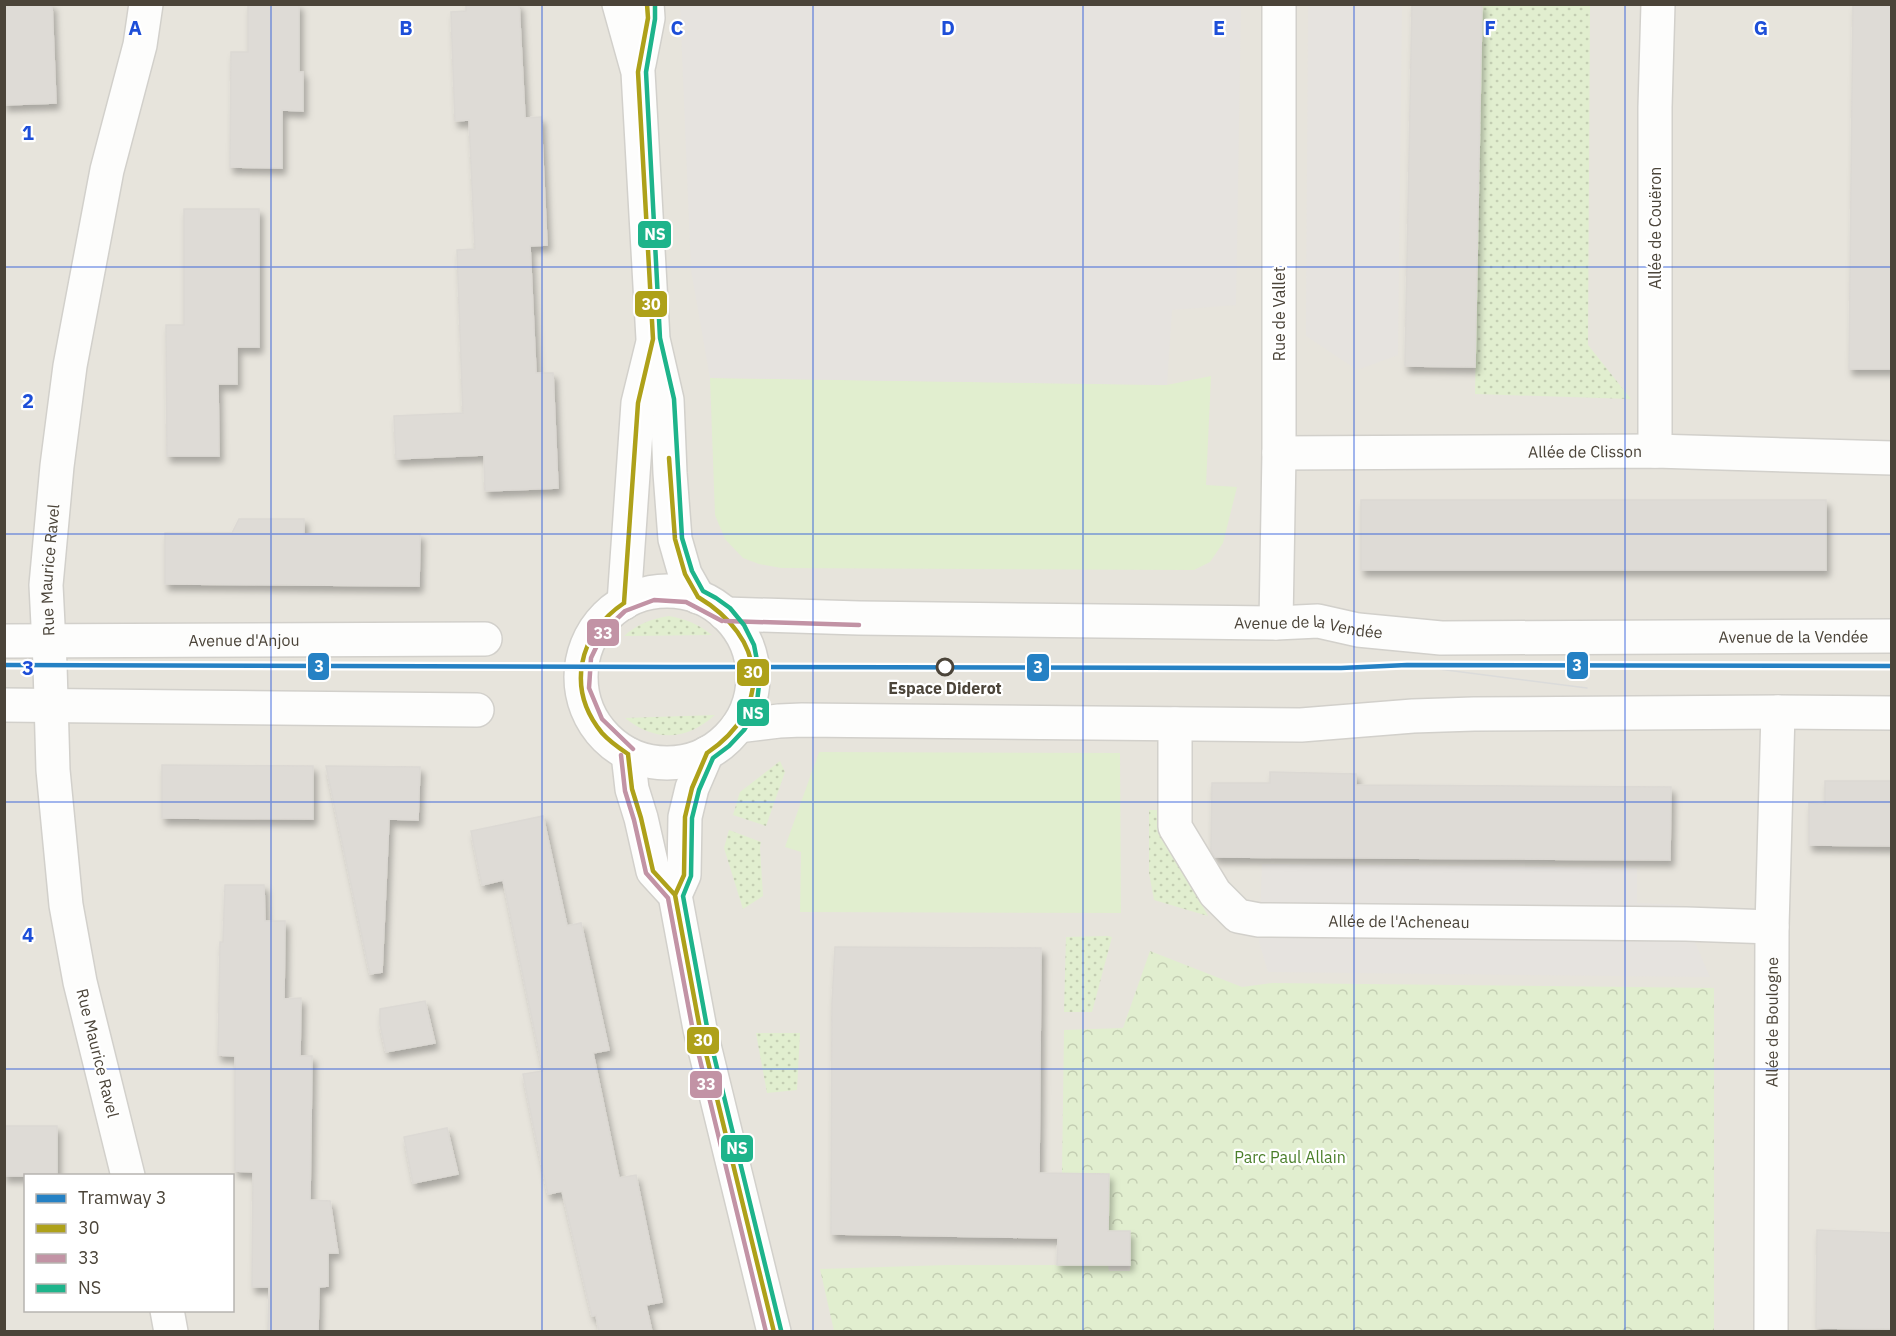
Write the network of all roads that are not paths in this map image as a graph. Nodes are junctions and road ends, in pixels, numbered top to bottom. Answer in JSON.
{"nodes":[{"id":1,"x":146,"y":4,"type":"edge"},
{"id":2,"x":619,"y":4,"type":"edge"},
{"id":3,"x":647,"y":4,"type":"edge"},
{"id":4,"x":1279,"y":4,"type":"edge"},
{"id":5,"x":1658,"y":4,"type":"edge"},
{"id":6,"x":638,"y":72,"type":"junction"},
{"id":7,"x":653,"y":339,"type":"junction"},
{"id":8,"x":1655,"y":451,"type":"junction"},
{"id":9,"x":1279,"y":453,"type":"junction"},
{"id":10,"x":1892,"y":458,"type":"edge"},
{"id":11,"x":698,"y":597,"type":"junction"},
{"id":12,"x":624,"y":603,"type":"junction"},
{"id":13,"x":725,"y":614,"type":"junction"},
{"id":14,"x":1276,"y":623,"type":"junction"},
{"id":15,"x":1892,"y":636,"type":"edge"},
{"id":16,"x":485,"y":639,"type":"dead end"},
{"id":17,"x":4,"y":641,"type":"edge"},
{"id":18,"x":49,"y":642,"type":"junction"},
{"id":19,"x":51,"y":704,"type":"junction"},
{"id":20,"x":4,"y":705,"type":"edge"},
{"id":21,"x":477,"y":710,"type":"dead end"},
{"id":22,"x":1778,"y":712,"type":"junction"},
{"id":23,"x":1892,"y":713,"type":"edge"},
{"id":24,"x":1175,"y":724,"type":"junction"},
{"id":25,"x":738,"y":726,"type":"junction"},
{"id":26,"x":707,"y":753,"type":"junction"},
{"id":27,"x":628,"y":754,"type":"junction"},
{"id":28,"x":675,"y":895,"type":"junction"},
{"id":29,"x":1772,"y":927,"type":"junction"},
{"id":30,"x":128,"y":1174,"type":"edge"},
{"id":31,"x":166,"y":1312,"type":"edge"},
{"id":32,"x":171,"y":1332,"type":"edge"},
{"id":33,"x":774,"y":1332,"type":"edge"},
{"id":34,"x":1771,"y":1332,"type":"edge"}],
"edges":[{"from":1,"to":18,"type":"street","name":"Rue Maurice Ravel"},
{"from":2,"to":6,"type":"street"},
{"from":3,"to":6,"type":"street"},
{"from":4,"to":9,"type":"street","name":"Rue de Vallet"},
{"from":5,"to":8,"type":"street","name":"Allée de Couëron"},
{"from":6,"to":7,"type":"street"},
{"from":7,"to":11,"type":"street"},
{"from":7,"to":12,"type":"street"},
{"from":8,"to":9,"type":"street","name":"Allée de Clisson"},
{"from":8,"to":10,"type":"street","name":"Allée de Clisson"},
{"from":9,"to":14,"type":"street","name":"Rue de Vallet"},
{"from":11,"to":12,"type":"street"},
{"from":11,"to":13,"type":"street"},
{"from":12,"to":27,"type":"street"},
{"from":13,"to":14,"type":"street","name":"Avenue de la Vendée"},
{"from":13,"to":25,"type":"street"},
{"from":14,"to":15,"type":"street","name":"Avenue de la Vendée"},
{"from":16,"to":18,"type":"street","name":"Avenue d'Anjou"},
{"from":17,"to":18,"type":"street","name":"Avenue d'Anjou"},
{"from":18,"to":19,"type":"street","name":"Rue Maurice Ravel"},
{"from":19,"to":20,"type":"street"},
{"from":19,"to":21,"type":"street"},
{"from":19,"to":30,"type":"street","name":"Rue Maurice Ravel"},
{"from":22,"to":23,"type":"street"},
{"from":22,"to":24,"type":"street"},
{"from":22,"to":29,"type":"street","name":"Allée de Boulogne"},
{"from":24,"to":25,"type":"street"},
{"from":24,"to":29,"type":"street","name":"Allée de l'Acheneau"},
{"from":25,"to":26,"type":"street"},
{"from":26,"to":27,"type":"street"},
{"from":26,"to":28,"type":"street"},
{"from":27,"to":28,"type":"street"},
{"from":28,"to":33,"type":"street"},
{"from":29,"to":34,"type":"street","name":"Allée de Boulogne"},
{"from":31,"to":32,"type":"street"}]}
